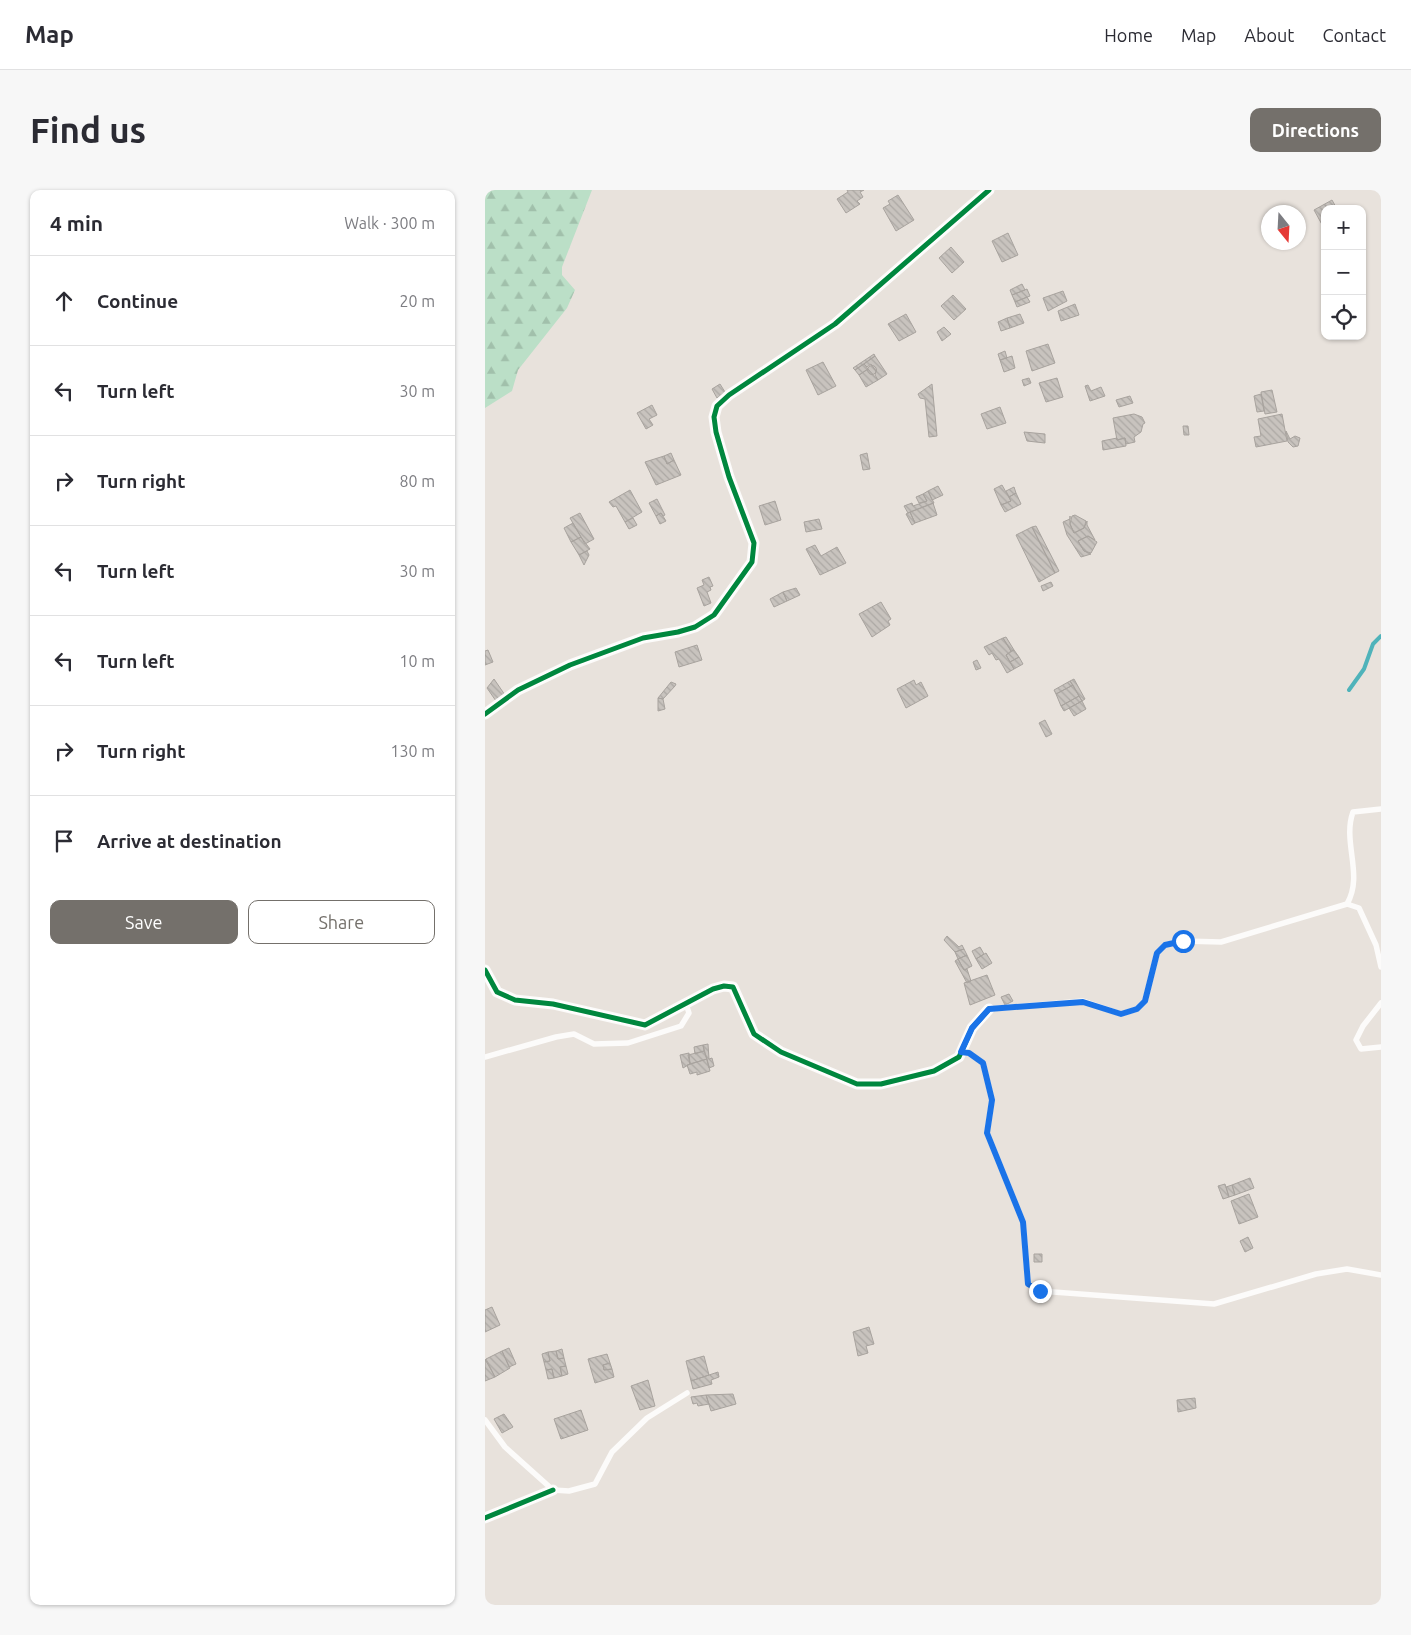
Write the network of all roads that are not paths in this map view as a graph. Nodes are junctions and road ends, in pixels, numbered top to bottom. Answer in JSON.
{"nodes":[{"id":1,"x":989,"y":190,"type":"edge"},
{"id":2,"x":485,"y":714,"type":"edge"},
{"id":3,"x":1381,"y":809,"type":"edge"},
{"id":4,"x":1347,"y":904,"type":"junction"},
{"id":5,"x":1381,"y":967,"type":"edge"},
{"id":6,"x":485,"y":970,"type":"edge"},
{"id":7,"x":1381,"y":1003,"type":"edge"},
{"id":8,"x":686,"y":1004,"type":"junction"},
{"id":9,"x":989,"y":1009,"type":"joint"},
{"id":10,"x":1381,"y":1048,"type":"edge"},
{"id":11,"x":961,"y":1052,"type":"junction"},
{"id":12,"x":485,"y":1057,"type":"edge"},
{"id":13,"x":1381,"y":1275,"type":"edge"},
{"id":14,"x":687,"y":1392,"type":"dead end"},
{"id":15,"x":485,"y":1420,"type":"edge"},
{"id":16,"x":553,"y":1490,"type":"junction"},
{"id":17,"x":485,"y":1518,"type":"edge"}],
"edges":[{"from":1,"to":2,"type":"street"},
{"from":3,"to":4,"type":"lane"},
{"from":4,"to":5,"type":"lane"},
{"from":4,"to":9,"type":"lane"},
{"from":6,"to":8,"type":"street"},
{"from":7,"to":10,"type":"lane"},
{"from":8,"to":11,"type":"street"},
{"from":8,"to":12,"type":"lane"},
{"from":9,"to":11,"type":"street"},
{"from":11,"to":13,"type":"lane"},
{"from":14,"to":16,"type":"lane"},
{"from":15,"to":16,"type":"lane"},
{"from":16,"to":17,"type":"street"}]}
